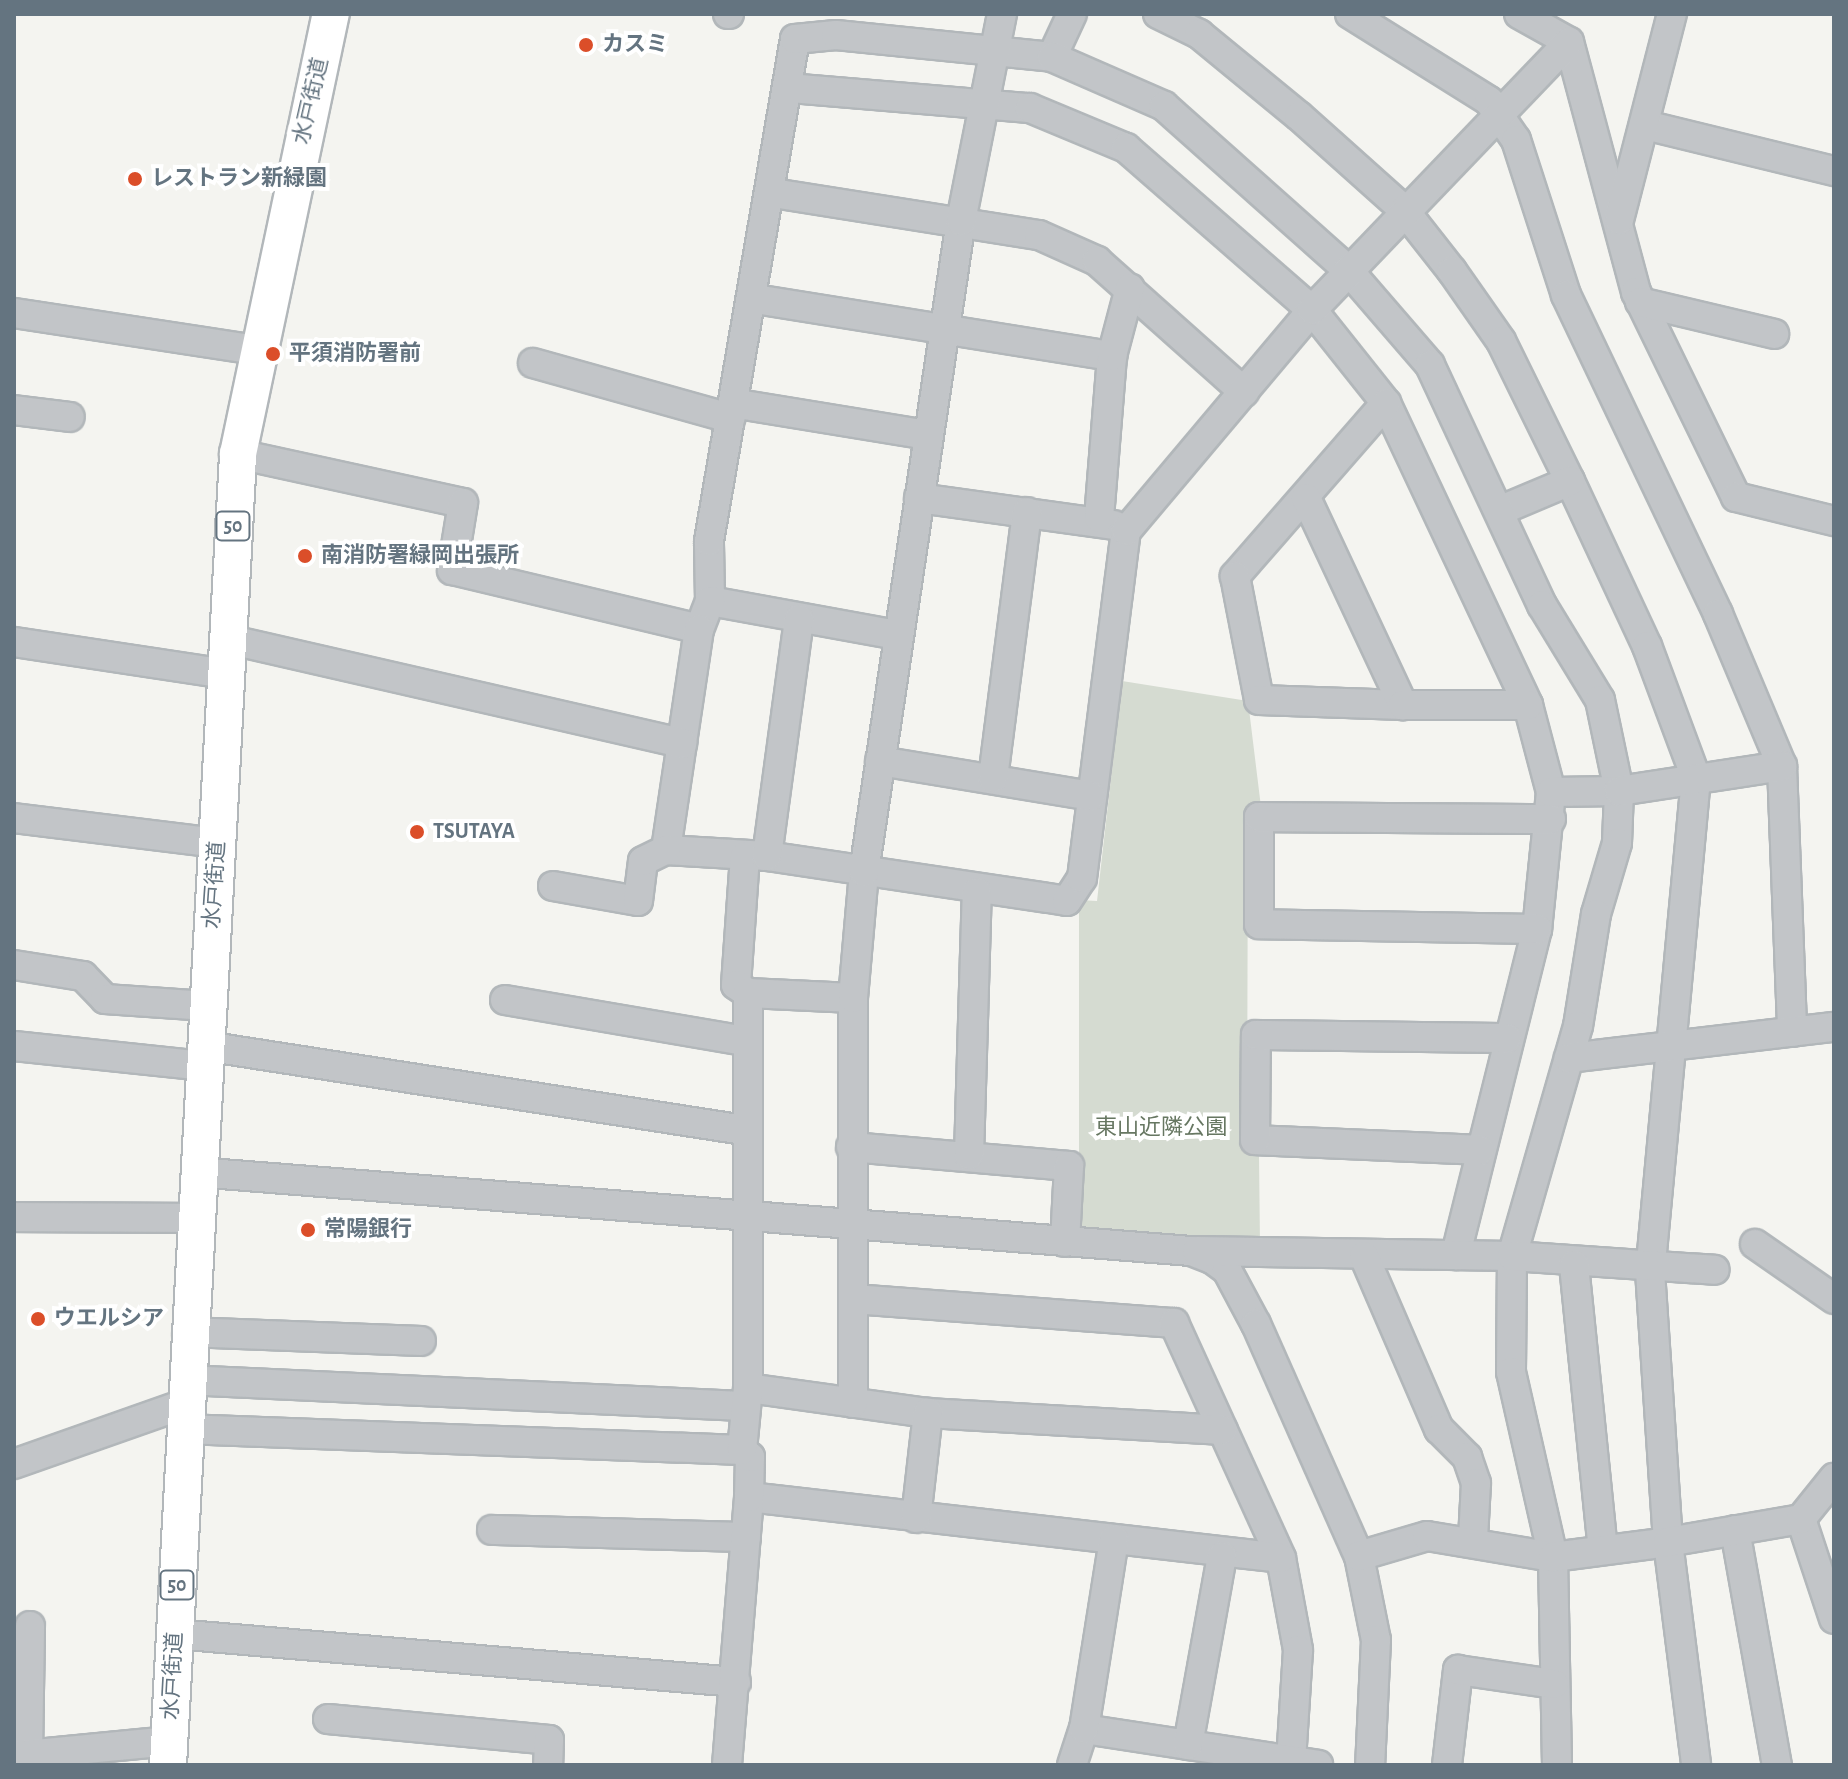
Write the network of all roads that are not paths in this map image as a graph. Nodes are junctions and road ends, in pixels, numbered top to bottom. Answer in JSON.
{"nodes":[{"id":1,"x":331,"y":14,"type":"edge"},
{"id":2,"x":1002,"y":14,"type":"edge"},
{"id":3,"x":1072,"y":14,"type":"edge"},
{"id":4,"x":1158,"y":14,"type":"edge"},
{"id":5,"x":1350,"y":14,"type":"edge"},
{"id":6,"x":1519,"y":14,"type":"edge"},
{"id":7,"x":1672,"y":14,"type":"edge"},
{"id":8,"x":1555,"y":28,"type":"edge"},
{"id":9,"x":996,"y":49,"type":"junction"},
{"id":10,"x":1052,"y":57,"type":"junction"},
{"id":11,"x":790,"y":88,"type":"junction"},
{"id":12,"x":984,"y":105,"type":"junction"},
{"id":13,"x":1503,"y":113,"type":"junction"},
{"id":14,"x":1645,"y":125,"type":"junction"},
{"id":15,"x":1834,"y":171,"type":"edge"},
{"id":16,"x":773,"y":193,"type":"junction"},
{"id":17,"x":1404,"y":210,"type":"junction"},
{"id":18,"x":1619,"y":220,"type":"junction"},
{"id":19,"x":961,"y":221,"type":"junction"},
{"id":20,"x":1348,"y":270,"type":"junction"},
{"id":21,"x":1130,"y":288,"type":"junction"},
{"id":22,"x":755,"y":299,"type":"junction"},
{"id":23,"x":1640,"y":302,"type":"junction"},
{"id":24,"x":1312,"y":310,"type":"junction"},
{"id":25,"x":14,"y":313,"type":"edge"},
{"id":26,"x":944,"y":327,"type":"junction"},
{"id":27,"x":1774,"y":334,"type":"dead end"},
{"id":28,"x":256,"y":350,"type":"junction"},
{"id":29,"x":1112,"y":356,"type":"junction"},
{"id":30,"x":533,"y":363,"type":"dead end"},
{"id":31,"x":1244,"y":392,"type":"junction"},
{"id":32,"x":1386,"y":403,"type":"junction"},
{"id":33,"x":14,"y":410,"type":"edge"},
{"id":34,"x":734,"y":411,"type":"junction"},
{"id":35,"x":70,"y":417,"type":"dead end"},
{"id":36,"x":927,"y":435,"type":"junction"},
{"id":37,"x":238,"y":454,"type":"junction"},
{"id":38,"x":1570,"y":481,"type":"junction"},
{"id":39,"x":919,"y":498,"type":"junction"},
{"id":40,"x":1306,"y":498,"type":"junction"},
{"id":41,"x":1499,"y":511,"type":"junction"},
{"id":42,"x":1027,"y":512,"type":"junction"},
{"id":43,"x":1099,"y":518,"type":"junction"},
{"id":44,"x":1834,"y":521,"type":"edge"},
{"id":45,"x":1126,"y":531,"type":"junction"},
{"id":46,"x":710,"y":601,"type":"junction"},
{"id":47,"x":799,"y":619,"type":"junction"},
{"id":48,"x":699,"y":629,"type":"junction"},
{"id":49,"x":897,"y":635,"type":"junction"},
{"id":50,"x":14,"y":642,"type":"edge"},
{"id":51,"x":226,"y":656,"type":"junction"},
{"id":52,"x":1403,"y":705,"type":"junction"},
{"id":53,"x":1528,"y":705,"type":"junction"},
{"id":54,"x":682,"y":743,"type":"junction"},
{"id":55,"x":880,"y":761,"type":"junction"},
{"id":56,"x":1782,"y":766,"type":"junction"},
{"id":57,"x":993,"y":778,"type":"junction"},
{"id":58,"x":1696,"y":778,"type":"junction"},
{"id":59,"x":1619,"y":791,"type":"junction"},
{"id":60,"x":1091,"y":796,"type":"junction"},
{"id":61,"x":1551,"y":805,"type":"junction"},
{"id":62,"x":14,"y":818,"type":"edge"},
{"id":63,"x":218,"y":843,"type":"junction"},
{"id":64,"x":666,"y":850,"type":"junction"},
{"id":65,"x":756,"y":856,"type":"junction"},
{"id":66,"x":864,"y":872,"type":"junction"},
{"id":67,"x":553,"y":886,"type":"dead end"},
{"id":68,"x":977,"y":892,"type":"junction"},
{"id":69,"x":1537,"y":929,"type":"junction"},
{"id":70,"x":14,"y":965,"type":"edge"},
{"id":71,"x":748,"y":993,"type":"junction"},
{"id":72,"x":853,"y":998,"type":"junction"},
{"id":73,"x":505,"y":1000,"type":"dead end"},
{"id":74,"x":207,"y":1006,"type":"junction"},
{"id":75,"x":1834,"y":1027,"type":"edge"},
{"id":76,"x":1792,"y":1032,"type":"junction"},
{"id":77,"x":1507,"y":1038,"type":"junction"},
{"id":78,"x":746,"y":1041,"type":"junction"},
{"id":79,"x":14,"y":1046,"type":"edge"},
{"id":80,"x":1675,"y":1047,"type":"junction"},
{"id":81,"x":204,"y":1056,"type":"junction"},
{"id":82,"x":1569,"y":1058,"type":"junction"},
{"id":83,"x":744,"y":1130,"type":"junction"},
{"id":84,"x":851,"y":1147,"type":"junction"},
{"id":85,"x":1480,"y":1150,"type":"junction"},
{"id":86,"x":969,"y":1155,"type":"junction"},
{"id":87,"x":196,"y":1172,"type":"junction"},
{"id":88,"x":748,"y":1215,"type":"junction"},
{"id":89,"x":14,"y":1217,"type":"edge"},
{"id":90,"x":193,"y":1218,"type":"junction"},
{"id":91,"x":852,"y":1226,"type":"junction"},
{"id":92,"x":1065,"y":1242,"type":"junction"},
{"id":93,"x":1755,"y":1244,"type":"dead end"},
{"id":94,"x":1191,"y":1251,"type":"junction"},
{"id":95,"x":1456,"y":1255,"type":"junction"},
{"id":96,"x":1364,"y":1256,"type":"junction"},
{"id":97,"x":1512,"y":1256,"type":"junction"},
{"id":98,"x":1574,"y":1265,"type":"junction"},
{"id":99,"x":1715,"y":1270,"type":"dead end"},
{"id":100,"x":1650,"y":1271,"type":"junction"},
{"id":101,"x":854,"y":1299,"type":"junction"},
{"id":102,"x":1834,"y":1299,"type":"edge"},
{"id":103,"x":187,"y":1332,"type":"junction"},
{"id":104,"x":421,"y":1341,"type":"dead end"},
{"id":105,"x":745,"y":1397,"type":"junction"},
{"id":106,"x":853,"y":1403,"type":"junction"},
{"id":107,"x":184,"y":1404,"type":"junction"},
{"id":108,"x":928,"y":1413,"type":"junction"},
{"id":109,"x":1223,"y":1430,"type":"junction"},
{"id":110,"x":742,"y":1450,"type":"junction"},
{"id":111,"x":14,"y":1464,"type":"edge"},
{"id":112,"x":1834,"y":1478,"type":"edge"},
{"id":113,"x":749,"y":1497,"type":"junction"},
{"id":114,"x":1817,"y":1512,"type":"edge"},
{"id":115,"x":916,"y":1518,"type":"junction"},
{"id":116,"x":492,"y":1530,"type":"dead end"},
{"id":117,"x":1735,"y":1530,"type":"junction"},
{"id":118,"x":746,"y":1537,"type":"junction"},
{"id":119,"x":1114,"y":1539,"type":"junction"},
{"id":120,"x":1473,"y":1539,"type":"junction"},
{"id":121,"x":1668,"y":1542,"type":"junction"},
{"id":122,"x":1603,"y":1550,"type":"junction"},
{"id":123,"x":1222,"y":1556,"type":"junction"},
{"id":124,"x":1359,"y":1556,"type":"junction"},
{"id":125,"x":1553,"y":1557,"type":"junction"},
{"id":126,"x":1281,"y":1558,"type":"junction"},
{"id":127,"x":1834,"y":1619,"type":"edge"},
{"id":128,"x":30,"y":1626,"type":"dead end"},
{"id":129,"x":175,"y":1634,"type":"junction"},
{"id":130,"x":736,"y":1682,"type":"junction"},
{"id":131,"x":1554,"y":1684,"type":"junction"},
{"id":132,"x":328,"y":1719,"type":"dead end"},
{"id":133,"x":1084,"y":1729,"type":"junction"},
{"id":134,"x":1188,"y":1745,"type":"junction"},
{"id":135,"x":168,"y":1753,"type":"edge"},
{"id":136,"x":21,"y":1755,"type":"edge"},
{"id":137,"x":1304,"y":1763,"type":"edge"},
{"id":138,"x":548,"y":1765,"type":"edge"},
{"id":139,"x":727,"y":1765,"type":"edge"},
{"id":140,"x":1072,"y":1765,"type":"edge"},
{"id":141,"x":1370,"y":1765,"type":"edge"},
{"id":142,"x":1447,"y":1765,"type":"edge"},
{"id":143,"x":1557,"y":1765,"type":"edge"},
{"id":144,"x":1696,"y":1765,"type":"edge"},
{"id":145,"x":1777,"y":1765,"type":"edge"}],
"edges":[{"from":1,"to":28,"type":"main road","name":"水戸街道","number":"50"},
{"from":2,"to":9,"type":"street"},
{"from":3,"to":10,"type":"street"},
{"from":4,"to":17,"type":"street"},
{"from":5,"to":13,"type":"street"},
{"from":6,"to":8,"type":"street"},
{"from":7,"to":14,"type":"street"},
{"from":8,"to":13,"type":"street"},
{"from":8,"to":18,"type":"street"},
{"from":9,"to":10,"type":"street"},
{"from":9,"to":11,"type":"street"},
{"from":9,"to":12,"type":"street"},
{"from":10,"to":20,"type":"street"},
{"from":11,"to":12,"type":"street"},
{"from":11,"to":16,"type":"street"},
{"from":12,"to":19,"type":"street"},
{"from":12,"to":24,"type":"street"},
{"from":13,"to":17,"type":"street"},
{"from":13,"to":56,"type":"street"},
{"from":14,"to":15,"type":"street"},
{"from":14,"to":18,"type":"street"},
{"from":16,"to":19,"type":"street"},
{"from":16,"to":22,"type":"street"},
{"from":17,"to":20,"type":"street"},
{"from":17,"to":38,"type":"street"},
{"from":18,"to":23,"type":"street"},
{"from":19,"to":21,"type":"street"},
{"from":19,"to":26,"type":"street"},
{"from":20,"to":24,"type":"street"},
{"from":20,"to":41,"type":"street"},
{"from":21,"to":29,"type":"street"},
{"from":21,"to":31,"type":"street"},
{"from":22,"to":26,"type":"street"},
{"from":22,"to":34,"type":"street"},
{"from":23,"to":27,"type":"street"},
{"from":23,"to":44,"type":"street"},
{"from":24,"to":31,"type":"street"},
{"from":24,"to":32,"type":"street"},
{"from":25,"to":28,"type":"street"},
{"from":26,"to":29,"type":"street"},
{"from":26,"to":36,"type":"street"},
{"from":28,"to":37,"type":"main road","name":"水戸街道","number":"50"},
{"from":29,"to":43,"type":"street"},
{"from":30,"to":34,"type":"street"},
{"from":31,"to":45,"type":"street"},
{"from":32,"to":40,"type":"street"},
{"from":32,"to":53,"type":"street"},
{"from":33,"to":35,"type":"street"},
{"from":34,"to":36,"type":"street"},
{"from":34,"to":46,"type":"street"},
{"from":36,"to":39,"type":"street"},
{"from":37,"to":48,"type":"street"},
{"from":37,"to":51,"type":"main road","name":"水戸街道","number":"50"},
{"from":38,"to":41,"type":"street"},
{"from":38,"to":58,"type":"street"},
{"from":39,"to":42,"type":"street"},
{"from":39,"to":49,"type":"street"},
{"from":40,"to":52,"type":"street"},
{"from":40,"to":52,"type":"street"},
{"from":41,"to":59,"type":"street"},
{"from":42,"to":43,"type":"street"},
{"from":42,"to":57,"type":"street"},
{"from":43,"to":45,"type":"street"},
{"from":45,"to":60,"type":"street"},
{"from":46,"to":47,"type":"street"},
{"from":46,"to":48,"type":"street"},
{"from":47,"to":49,"type":"street"},
{"from":47,"to":65,"type":"street"},
{"from":48,"to":54,"type":"street"},
{"from":49,"to":55,"type":"street"},
{"from":50,"to":51,"type":"street"},
{"from":51,"to":54,"type":"street"},
{"from":51,"to":63,"type":"main road","name":"水戸街道","number":"50"},
{"from":52,"to":53,"type":"street"},
{"from":53,"to":61,"type":"street"},
{"from":54,"to":64,"type":"street"},
{"from":55,"to":57,"type":"street"},
{"from":55,"to":66,"type":"street"},
{"from":56,"to":58,"type":"street"},
{"from":56,"to":76,"type":"street"},
{"from":57,"to":60,"type":"street"},
{"from":58,"to":59,"type":"street"},
{"from":58,"to":80,"type":"street"},
{"from":59,"to":61,"type":"street"},
{"from":59,"to":82,"type":"street"},
{"from":60,"to":68,"type":"street"},
{"from":61,"to":69,"type":"street"},
{"from":61,"to":69,"type":"street"},
{"from":62,"to":63,"type":"street"},
{"from":63,"to":74,"type":"main road","name":"水戸街道","number":"50"},
{"from":64,"to":65,"type":"street"},
{"from":64,"to":67,"type":"street"},
{"from":65,"to":66,"type":"street"},
{"from":65,"to":71,"type":"street"},
{"from":66,"to":68,"type":"street"},
{"from":66,"to":72,"type":"street"},
{"from":68,"to":86,"type":"street"},
{"from":69,"to":77,"type":"street"},
{"from":70,"to":74,"type":"street"},
{"from":71,"to":72,"type":"street"},
{"from":71,"to":78,"type":"street"},
{"from":72,"to":84,"type":"street"},
{"from":73,"to":78,"type":"street"},
{"from":74,"to":81,"type":"main road","name":"水戸街道","number":"50"},
{"from":75,"to":76,"type":"street"},
{"from":76,"to":80,"type":"street"},
{"from":77,"to":85,"type":"street"},
{"from":77,"to":85,"type":"street"},
{"from":78,"to":83,"type":"street"},
{"from":79,"to":81,"type":"street"},
{"from":80,"to":82,"type":"street"},
{"from":80,"to":100,"type":"street"},
{"from":81,"to":83,"type":"street"},
{"from":81,"to":87,"type":"main road","name":"水戸街道","number":"50"},
{"from":82,"to":97,"type":"street"},
{"from":83,"to":88,"type":"street"},
{"from":84,"to":86,"type":"street"},
{"from":84,"to":91,"type":"street"},
{"from":85,"to":95,"type":"street"},
{"from":86,"to":92,"type":"street"},
{"from":87,"to":88,"type":"street"},
{"from":87,"to":90,"type":"main road","name":"水戸街道","number":"50"},
{"from":88,"to":91,"type":"street"},
{"from":88,"to":105,"type":"street"},
{"from":89,"to":90,"type":"street"},
{"from":90,"to":103,"type":"main road","name":"水戸街道","number":"50"},
{"from":91,"to":92,"type":"street"},
{"from":91,"to":101,"type":"street"},
{"from":92,"to":94,"type":"street"},
{"from":93,"to":102,"type":"street"},
{"from":94,"to":96,"type":"street"},
{"from":94,"to":124,"type":"street"},
{"from":95,"to":96,"type":"street"},
{"from":95,"to":97,"type":"street"},
{"from":96,"to":120,"type":"street"},
{"from":97,"to":98,"type":"street"},
{"from":97,"to":125,"type":"street"},
{"from":98,"to":100,"type":"street"},
{"from":98,"to":122,"type":"street"},
{"from":99,"to":100,"type":"street"},
{"from":100,"to":121,"type":"street"},
{"from":101,"to":106,"type":"street"},
{"from":101,"to":109,"type":"street"},
{"from":103,"to":104,"type":"street"},
{"from":103,"to":107,"type":"main road","name":"水戸街道","number":"50"},
{"from":105,"to":106,"type":"street"},
{"from":105,"to":107,"type":"street"},
{"from":105,"to":110,"type":"street"},
{"from":106,"to":108,"type":"street"},
{"from":107,"to":110,"type":"street"},
{"from":107,"to":111,"type":"street"},
{"from":107,"to":129,"type":"main road","name":"水戸街道","number":"50"},
{"from":108,"to":109,"type":"street"},
{"from":108,"to":115,"type":"street"},
{"from":109,"to":126,"type":"street"},
{"from":110,"to":113,"type":"street"},
{"from":112,"to":114,"type":"street"},
{"from":113,"to":115,"type":"street"},
{"from":113,"to":118,"type":"street"},
{"from":114,"to":117,"type":"street"},
{"from":114,"to":127,"type":"street"},
{"from":115,"to":119,"type":"street"},
{"from":116,"to":118,"type":"street"},
{"from":117,"to":121,"type":"street"},
{"from":117,"to":145,"type":"street"},
{"from":118,"to":130,"type":"street"},
{"from":119,"to":123,"type":"street"},
{"from":119,"to":133,"type":"street"},
{"from":120,"to":124,"type":"street"},
{"from":120,"to":125,"type":"street"},
{"from":121,"to":122,"type":"street"},
{"from":121,"to":144,"type":"street"},
{"from":122,"to":125,"type":"street"},
{"from":123,"to":126,"type":"street"},
{"from":123,"to":134,"type":"street"},
{"from":124,"to":141,"type":"street"},
{"from":125,"to":131,"type":"street"},
{"from":126,"to":137,"type":"street"},
{"from":128,"to":136,"type":"street"},
{"from":129,"to":130,"type":"street"},
{"from":129,"to":135,"type":"main road","name":"水戸街道","number":"50"},
{"from":130,"to":139,"type":"street"},
{"from":131,"to":142,"type":"street"},
{"from":131,"to":143,"type":"street"},
{"from":132,"to":138,"type":"street"},
{"from":133,"to":134,"type":"street"},
{"from":133,"to":140,"type":"street"},
{"from":134,"to":137,"type":"street"},
{"from":135,"to":136,"type":"street"}]}
